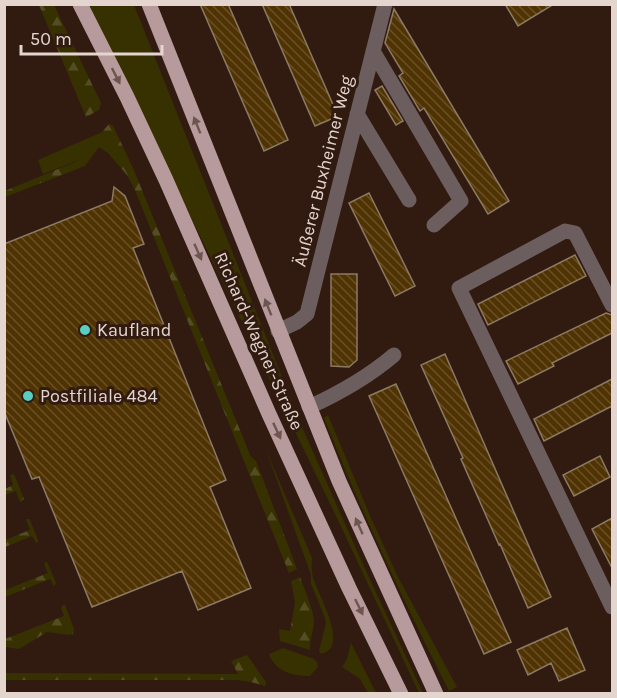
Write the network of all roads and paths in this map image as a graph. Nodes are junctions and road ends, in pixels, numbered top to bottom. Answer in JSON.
{"nodes":[{"id":1,"x":80,"y":4,"type":"edge"},
{"id":2,"x":149,"y":4,"type":"edge"},
{"id":3,"x":385,"y":4,"type":"edge"},
{"id":4,"x":373,"y":51,"type":"junction"},
{"id":5,"x":357,"y":114,"type":"junction"},
{"id":6,"x":409,"y":201,"type":"dead end"},
{"id":7,"x":434,"y":225,"type":"dead end"},
{"id":8,"x":612,"y":305,"type":"edge"},
{"id":9,"x":278,"y":331,"type":"junction"},
{"id":10,"x":394,"y":356,"type":"dead end"},
{"id":11,"x":309,"y":407,"type":"junction"},
{"id":12,"x":612,"y":607,"type":"edge"},
{"id":13,"x":401,"y":693,"type":"edge"},
{"id":14,"x":436,"y":693,"type":"edge"}],
"edges":[{"from":1,"to":13,"type":"main road","name":"Richard-Wagner-Straße","one_way":true},
{"from":9,"to":2,"type":"main road","name":"Richard-Wagner-Straße","one_way":true},
{"from":3,"to":4,"type":"street","name":"Äußerer Buxheimer Weg"},
{"from":4,"to":5,"type":"street","name":"Äußerer Buxheimer Weg"},
{"from":4,"to":7,"type":"street"},
{"from":5,"to":6,"type":"street"},
{"from":5,"to":9,"type":"street","name":"Äußerer Buxheimer Weg"},
{"from":8,"to":12,"type":"street"},
{"from":9,"to":11,"type":"main road","name":"Richard-Wagner-Straße"},
{"from":10,"to":11,"type":"street"},
{"from":14,"to":11,"type":"main road","name":"Richard-Wagner-Straße","one_way":true}]}
